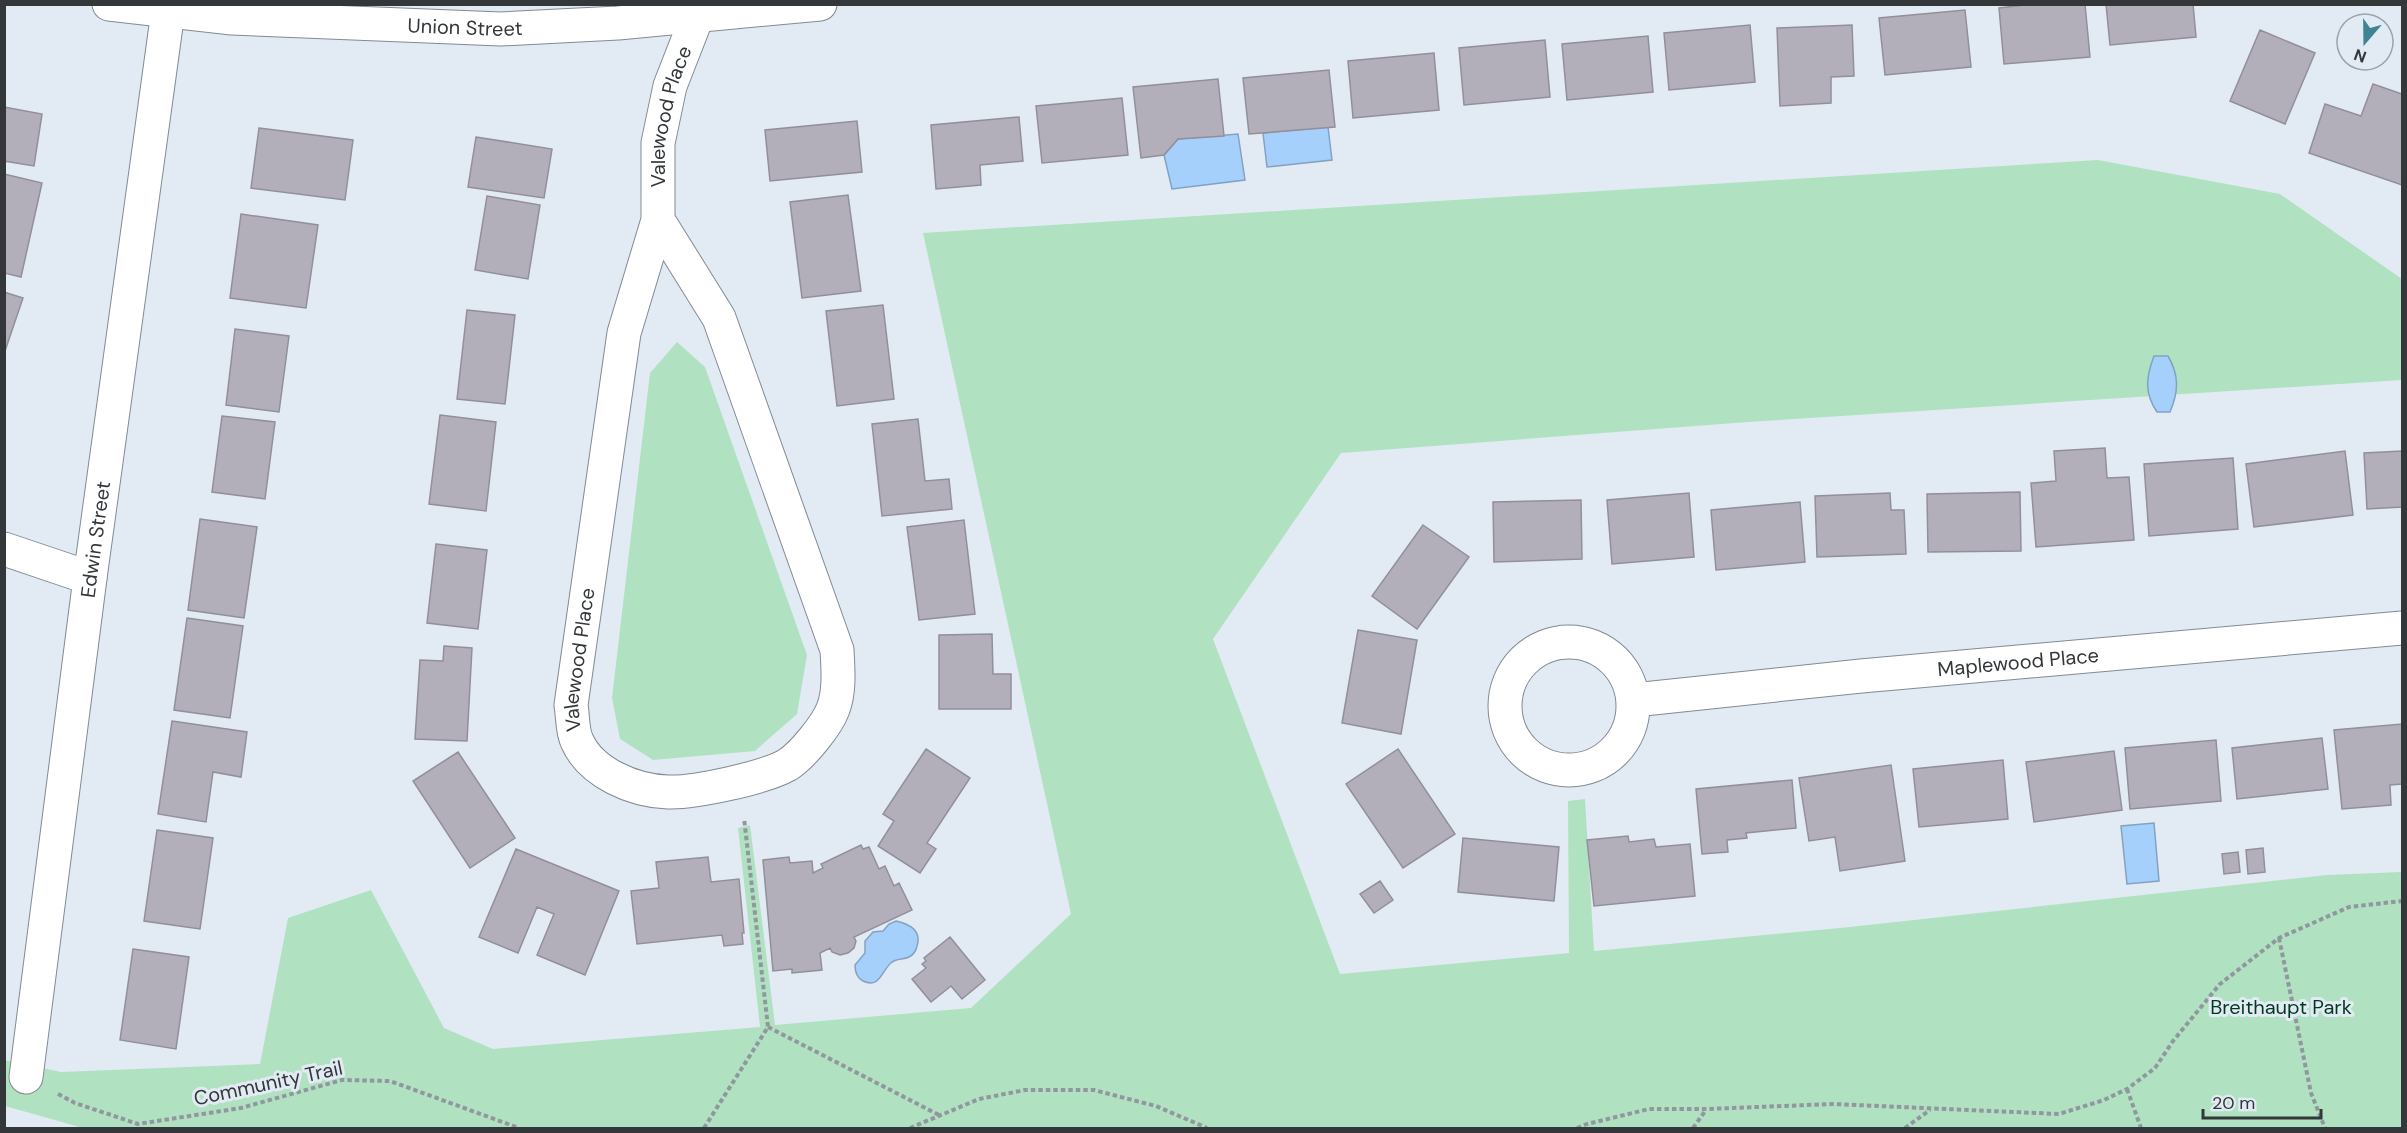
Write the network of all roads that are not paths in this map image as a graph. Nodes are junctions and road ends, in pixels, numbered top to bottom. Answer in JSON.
{"nodes":[{"id":1,"x":109,"y":4,"type":"edge"},
{"id":2,"x":820,"y":4,"type":"edge"},
{"id":3,"x":169,"y":8,"type":"edge"},
{"id":4,"x":700,"y":10,"type":"edge"},
{"id":5,"x":658,"y":220,"type":"junction"},
{"id":6,"x":4,"y":549,"type":"edge"},
{"id":7,"x":90,"y":578,"type":"junction"},
{"id":8,"x":2403,"y":628,"type":"edge"},
{"id":9,"x":1634,"y":700,"type":"dead end"},
{"id":10,"x":27,"y":1077,"type":"road end"}],
"edges":[{"from":1,"to":3,"type":"street","name":"Union Street"},
{"from":2,"to":4,"type":"street","name":"Union Street"},
{"from":3,"to":4,"type":"street","name":"Union Street"},
{"from":3,"to":7,"type":"street","name":"Edwin Street"},
{"from":4,"to":5,"type":"street","name":"Valewood Place"},
{"from":5,"to":5,"type":"street","name":"Valewood Place"},
{"from":6,"to":7,"type":"street"},
{"from":7,"to":10,"type":"street","name":"Edwin Street"},
{"from":8,"to":9,"type":"street","name":"Maplewood Place"}]}
